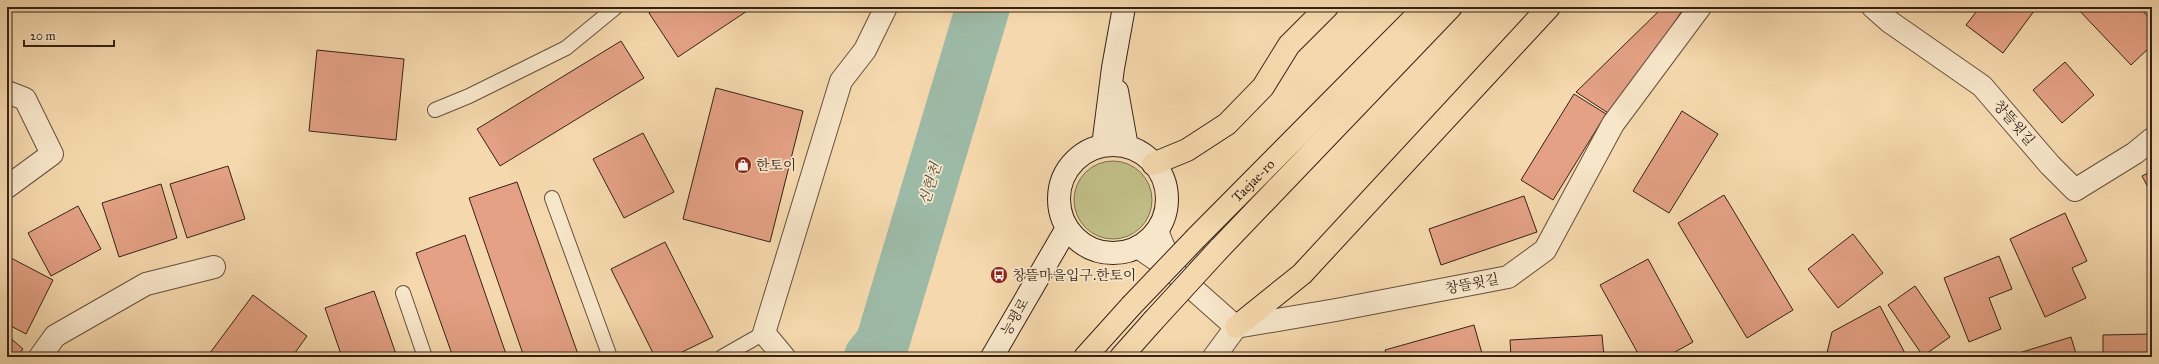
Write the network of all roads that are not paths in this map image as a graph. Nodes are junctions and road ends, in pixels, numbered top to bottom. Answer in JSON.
{"nodes":[{"id":1,"x":616,"y":7,"type":"edge"},
{"id":2,"x":886,"y":7,"type":"edge"},
{"id":3,"x":1124,"y":7,"type":"edge"},
{"id":4,"x":1327,"y":7,"type":"edge"},
{"id":5,"x":1425,"y":7,"type":"edge"},
{"id":6,"x":1451,"y":7,"type":"edge"},
{"id":7,"x":1549,"y":7,"type":"edge"},
{"id":8,"x":1700,"y":7,"type":"edge"},
{"id":9,"x":1873,"y":7,"type":"edge"},
{"id":10,"x":1113,"y":68,"type":"junction"},
{"id":11,"x":7,"y":92,"type":"edge"},
{"id":12,"x":435,"y":110,"type":"dead end"},
{"id":13,"x":2152,"y":139,"type":"edge"},
{"id":14,"x":1104,"y":146,"type":"junction"},
{"id":15,"x":1127,"y":147,"type":"junction"},
{"id":16,"x":1153,"y":164,"type":"junction"},
{"id":17,"x":7,"y":187,"type":"edge"},
{"id":18,"x":552,"y":198,"type":"dead end"},
{"id":19,"x":1067,"y":228,"type":"junction"},
{"id":20,"x":1157,"y":231,"type":"junction"},
{"id":21,"x":1083,"y":244,"type":"junction"},
{"id":22,"x":1138,"y":246,"type":"junction"},
{"id":23,"x":214,"y":267,"type":"dead end"},
{"id":24,"x":1174,"y":272,"type":"junction"},
{"id":25,"x":1038,"y":278,"type":"junction"},
{"id":26,"x":403,"y":292,"type":"dead end"},
{"id":27,"x":1236,"y":327,"type":"junction"},
{"id":28,"x":764,"y":333,"type":"junction"},
{"id":29,"x":40,"y":357,"type":"edge"},
{"id":30,"x":425,"y":357,"type":"edge"},
{"id":31,"x":610,"y":357,"type":"edge"},
{"id":32,"x":722,"y":357,"type":"edge"},
{"id":33,"x":784,"y":357,"type":"edge"},
{"id":34,"x":992,"y":357,"type":"edge"},
{"id":35,"x":1085,"y":357,"type":"edge"},
{"id":36,"x":1121,"y":357,"type":"edge"},
{"id":37,"x":1214,"y":357,"type":"edge"}],
"edges":[{"from":1,"to":12,"type":"lane"},
{"from":2,"to":28,"type":"street"},
{"from":3,"to":10,"type":"street"},
{"from":4,"to":16,"type":"highway"},
{"from":5,"to":35,"type":"highway","name":"Taejae-ro","bridge":true},
{"from":6,"to":36,"type":"highway","name":"Taejae-ro","bridge":true},
{"from":7,"to":27,"type":"highway"},
{"from":8,"to":27,"type":"street","name":"창뜰윗길"},
{"from":9,"to":13,"type":"street","name":"창뜰윗길"},
{"from":10,"to":14,"type":"street"},
{"from":10,"to":15,"type":"street"},
{"from":11,"to":17,"type":"street"},
{"from":14,"to":15,"type":"street"},
{"from":14,"to":19,"type":"street"},
{"from":15,"to":16,"type":"street"},
{"from":16,"to":20,"type":"street"},
{"from":18,"to":31,"type":"lane"},
{"from":19,"to":21,"type":"street"},
{"from":19,"to":25,"type":"street","name":"능평로"},
{"from":20,"to":22,"type":"street"},
{"from":20,"to":24,"type":"street"},
{"from":21,"to":22,"type":"street"},
{"from":21,"to":25,"type":"street","name":"능평로"},
{"from":22,"to":24,"type":"street"},
{"from":23,"to":29,"type":"street"},
{"from":24,"to":27,"type":"street"},
{"from":25,"to":34,"type":"street","name":"능평로"},
{"from":26,"to":30,"type":"lane"},
{"from":27,"to":37,"type":"street"},
{"from":28,"to":32,"type":"lane"},
{"from":28,"to":33,"type":"street"}]}
